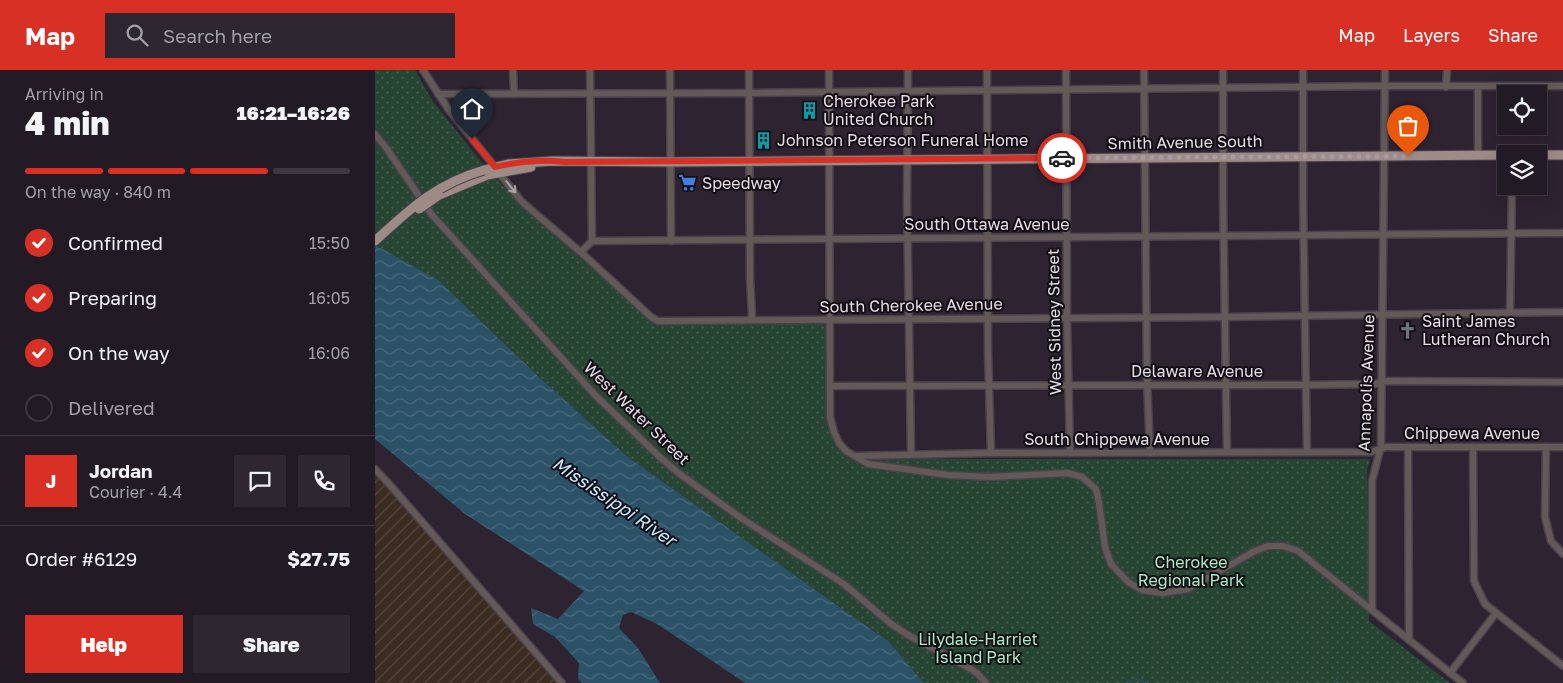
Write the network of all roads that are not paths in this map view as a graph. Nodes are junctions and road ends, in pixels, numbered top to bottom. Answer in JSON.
{"nodes":[{"id":1,"x":423,"y":70,"type":"edge"},
{"id":2,"x":513,"y":70,"type":"edge"},
{"id":3,"x":591,"y":70,"type":"edge"},
{"id":4,"x":670,"y":70,"type":"edge"},
{"id":5,"x":749,"y":70,"type":"edge"},
{"id":6,"x":829,"y":70,"type":"edge"},
{"id":7,"x":908,"y":70,"type":"edge"},
{"id":8,"x":987,"y":70,"type":"edge"},
{"id":9,"x":1066,"y":70,"type":"edge"},
{"id":10,"x":1145,"y":70,"type":"edge"},
{"id":11,"x":1223,"y":70,"type":"edge"},
{"id":12,"x":1303,"y":70,"type":"edge"},
{"id":13,"x":1385,"y":70,"type":"edge"},
{"id":14,"x":1447,"y":70,"type":"edge"},
{"id":15,"x":1385,"y":86,"type":"junction"},
{"id":16,"x":1563,"y":86,"type":"edge"},
{"id":17,"x":1446,"y":87,"type":"junction"},
{"id":18,"x":1479,"y":87,"type":"junction"},
{"id":19,"x":1223,"y":88,"type":"junction"},
{"id":20,"x":1303,"y":88,"type":"junction"},
{"id":21,"x":1066,"y":89,"type":"junction"},
{"id":22,"x":1145,"y":89,"type":"junction"},
{"id":23,"x":987,"y":90,"type":"junction"},
{"id":24,"x":908,"y":91,"type":"junction"},
{"id":25,"x":829,"y":92,"type":"junction"},
{"id":26,"x":670,"y":93,"type":"junction"},
{"id":27,"x":750,"y":93,"type":"junction"},
{"id":28,"x":438,"y":94,"type":"junction"},
{"id":29,"x":514,"y":94,"type":"junction"},
{"id":30,"x":591,"y":94,"type":"junction"},
{"id":31,"x":375,"y":134,"type":"edge"},
{"id":32,"x":1478,"y":155,"type":"junction"},
{"id":33,"x":1497,"y":155,"type":"edge"},
{"id":34,"x":1547,"y":155,"type":"edge"},
{"id":35,"x":1563,"y":155,"type":"edge"},
{"id":36,"x":1224,"y":156,"type":"junction"},
{"id":37,"x":1303,"y":156,"type":"junction"},
{"id":38,"x":1384,"y":156,"type":"junction"},
{"id":39,"x":1145,"y":157,"type":"junction"},
{"id":40,"x":1066,"y":158,"type":"junction"},
{"id":41,"x":907,"y":159,"type":"junction"},
{"id":42,"x":987,"y":159,"type":"junction"},
{"id":43,"x":829,"y":160,"type":"junction"},
{"id":44,"x":749,"y":161,"type":"junction"},
{"id":45,"x":592,"y":162,"type":"junction"},
{"id":46,"x":671,"y":162,"type":"junction"},
{"id":47,"x":497,"y":170,"type":"junction"},
{"id":48,"x":485,"y":172,"type":"junction"},
{"id":49,"x":1512,"y":195,"type":"edge"},
{"id":50,"x":1512,"y":233,"type":"junction"},
{"id":51,"x":1563,"y":233,"type":"edge"},
{"id":52,"x":1383,"y":235,"type":"junction"},
{"id":53,"x":1225,"y":236,"type":"junction"},
{"id":54,"x":1304,"y":236,"type":"junction"},
{"id":55,"x":1146,"y":237,"type":"junction"},
{"id":56,"x":987,"y":238,"type":"junction"},
{"id":57,"x":1067,"y":238,"type":"junction"},
{"id":58,"x":829,"y":239,"type":"junction"},
{"id":59,"x":909,"y":239,"type":"junction"},
{"id":60,"x":750,"y":240,"type":"junction"},
{"id":61,"x":375,"y":241,"type":"edge"},
{"id":62,"x":592,"y":241,"type":"junction"},
{"id":63,"x":671,"y":241,"type":"junction"},
{"id":64,"x":375,"y":246,"type":"edge"},
{"id":65,"x":581,"y":252,"type":"junction"},
{"id":66,"x":1510,"y":312,"type":"junction"},
{"id":67,"x":1563,"y":312,"type":"edge"},
{"id":68,"x":1382,"y":314,"type":"junction"},
{"id":69,"x":1304,"y":316,"type":"junction"},
{"id":70,"x":1147,"y":317,"type":"junction"},
{"id":71,"x":1226,"y":317,"type":"junction"},
{"id":72,"x":988,"y":318,"type":"junction"},
{"id":73,"x":1067,"y":318,"type":"junction"},
{"id":74,"x":909,"y":319,"type":"junction"},
{"id":75,"x":749,"y":320,"type":"junction"},
{"id":76,"x":830,"y":320,"type":"junction"},
{"id":77,"x":1381,"y":382,"type":"junction"},
{"id":78,"x":1563,"y":382,"type":"edge"},
{"id":79,"x":1068,"y":385,"type":"junction"},
{"id":80,"x":1147,"y":385,"type":"junction"},
{"id":81,"x":1226,"y":385,"type":"junction"},
{"id":82,"x":1305,"y":385,"type":"junction"},
{"id":83,"x":830,"y":386,"type":"junction"},
{"id":84,"x":909,"y":386,"type":"junction"},
{"id":85,"x":988,"y":386,"type":"junction"},
{"id":86,"x":1408,"y":447,"type":"junction"},
{"id":87,"x":1473,"y":447,"type":"junction"},
{"id":88,"x":1546,"y":447,"type":"junction"},
{"id":89,"x":1563,"y":447,"type":"edge"},
{"id":90,"x":1381,"y":448,"type":"junction"},
{"id":91,"x":1227,"y":452,"type":"junction"},
{"id":92,"x":1307,"y":452,"type":"junction"},
{"id":93,"x":991,"y":453,"type":"junction"},
{"id":94,"x":1070,"y":453,"type":"junction"},
{"id":95,"x":1150,"y":453,"type":"junction"},
{"id":96,"x":911,"y":454,"type":"junction"},
{"id":97,"x":853,"y":456,"type":"junction"},
{"id":98,"x":375,"y":470,"type":"edge"},
{"id":99,"x":1563,"y":554,"type":"edge"},
{"id":100,"x":1372,"y":610,"type":"junction"},
{"id":101,"x":1496,"y":613,"type":"junction"},
{"id":102,"x":1409,"y":640,"type":"junction"},
{"id":103,"x":1563,"y":666,"type":"edge"},
{"id":104,"x":1450,"y":673,"type":"junction"},
{"id":105,"x":562,"y":683,"type":"edge"},
{"id":106,"x":986,"y":683,"type":"edge"},
{"id":107,"x":1463,"y":683,"type":"edge"}],
"edges":[{"from":1,"to":28,"type":"street","name":"South Cherokee Avenue"},
{"from":2,"to":29,"type":"street"},
{"from":3,"to":30,"type":"street"},
{"from":4,"to":26,"type":"street"},
{"from":5,"to":27,"type":"street"},
{"from":6,"to":25,"type":"street"},
{"from":7,"to":24,"type":"street"},
{"from":8,"to":23,"type":"street"},
{"from":9,"to":21,"type":"street","name":"West Sidney Street"},
{"from":10,"to":22,"type":"street"},
{"from":11,"to":19,"type":"street"},
{"from":12,"to":20,"type":"street"},
{"from":13,"to":15,"type":"street","name":"Annapolis Avenue"},
{"from":14,"to":17,"type":"street"},
{"from":15,"to":17,"type":"street"},
{"from":15,"to":20,"type":"street"},
{"from":15,"to":38,"type":"street","name":"Annapolis Avenue"},
{"from":16,"to":18,"type":"street"},
{"from":17,"to":18,"type":"street"},
{"from":18,"to":32,"type":"street"},
{"from":19,"to":20,"type":"street"},
{"from":19,"to":22,"type":"street"},
{"from":19,"to":36,"type":"street"},
{"from":20,"to":37,"type":"street"},
{"from":21,"to":22,"type":"street"},
{"from":21,"to":23,"type":"street"},
{"from":21,"to":40,"type":"street","name":"West Sidney Street"},
{"from":22,"to":39,"type":"street"},
{"from":23,"to":24,"type":"street"},
{"from":23,"to":42,"type":"street"},
{"from":24,"to":25,"type":"street"},
{"from":24,"to":41,"type":"street"},
{"from":25,"to":27,"type":"street"},
{"from":25,"to":43,"type":"street"},
{"from":26,"to":27,"type":"street"},
{"from":26,"to":30,"type":"street"},
{"from":26,"to":46,"type":"street"},
{"from":27,"to":44,"type":"street"},
{"from":28,"to":29,"type":"street"},
{"from":28,"to":47,"type":"street","name":"South Cherokee Avenue"},
{"from":29,"to":30,"type":"street"},
{"from":30,"to":45,"type":"street"},
{"from":31,"to":106,"type":"street","name":"West Water Street"},
{"from":32,"to":33,"type":"main road","name":"Smith Avenue South"},
{"from":32,"to":38,"type":"main road","name":"Smith Avenue South"},
{"from":34,"to":35,"type":"main road"},
{"from":36,"to":37,"type":"main road","name":"Smith Avenue South"},
{"from":36,"to":39,"type":"main road","name":"Smith Avenue South"},
{"from":36,"to":53,"type":"street"},
{"from":37,"to":38,"type":"main road","name":"Smith Avenue South"},
{"from":37,"to":54,"type":"street"},
{"from":38,"to":52,"type":"street","name":"Annapolis Avenue"},
{"from":39,"to":40,"type":"main road","name":"Smith Avenue South"},
{"from":39,"to":55,"type":"street"},
{"from":40,"to":42,"type":"main road","name":"Smith Avenue South"},
{"from":40,"to":57,"type":"street","name":"West Sidney Street"},
{"from":41,"to":42,"type":"main road","name":"Smith Avenue South"},
{"from":41,"to":43,"type":"main road","name":"Smith Avenue South"},
{"from":41,"to":59,"type":"street"},
{"from":42,"to":56,"type":"street"},
{"from":43,"to":44,"type":"main road","name":"Smith Avenue South"},
{"from":43,"to":58,"type":"street"},
{"from":44,"to":46,"type":"main road","name":"Smith Avenue South"},
{"from":44,"to":60,"type":"street"},
{"from":45,"to":46,"type":"main road","name":"Smith Avenue South"},
{"from":45,"to":47,"type":"main road","name":"Smith Avenue South"},
{"from":45,"to":62,"type":"street"},
{"from":46,"to":63,"type":"street"},
{"from":47,"to":48,"type":"main road","name":"Smith Avenue South"},
{"from":47,"to":65,"type":"street","name":"South Cherokee Avenue","one_way":true},
{"from":48,"to":61,"type":"main road","name":"Smith Avenue South","bridge":true},
{"from":48,"to":64,"type":"main road","name":"Smith Avenue South","bridge":true},
{"from":49,"to":50,"type":"street"},
{"from":50,"to":51,"type":"street","name":"South Ottawa Avenue"},
{"from":50,"to":52,"type":"street","name":"South Ottawa Avenue"},
{"from":50,"to":66,"type":"street"},
{"from":52,"to":54,"type":"street","name":"South Ottawa Avenue"},
{"from":52,"to":68,"type":"street","name":"Annapolis Avenue"},
{"from":53,"to":54,"type":"street","name":"South Ottawa Avenue"},
{"from":53,"to":55,"type":"street","name":"South Ottawa Avenue"},
{"from":53,"to":71,"type":"street"},
{"from":54,"to":69,"type":"street"},
{"from":55,"to":57,"type":"street","name":"South Ottawa Avenue"},
{"from":55,"to":70,"type":"street"},
{"from":56,"to":57,"type":"street","name":"South Ottawa Avenue"},
{"from":56,"to":59,"type":"street","name":"South Ottawa Avenue"},
{"from":56,"to":72,"type":"street"},
{"from":57,"to":73,"type":"street","name":"West Sidney Street"},
{"from":58,"to":59,"type":"street","name":"South Ottawa Avenue"},
{"from":58,"to":60,"type":"street","name":"South Ottawa Avenue"},
{"from":58,"to":76,"type":"street"},
{"from":59,"to":74,"type":"street"},
{"from":60,"to":63,"type":"street","name":"South Ottawa Avenue"},
{"from":60,"to":75,"type":"street"},
{"from":62,"to":63,"type":"street","name":"South Ottawa Avenue"},
{"from":62,"to":65,"type":"street"},
{"from":65,"to":75,"type":"street","name":"South Cherokee Avenue"},
{"from":66,"to":67,"type":"street","name":"South Cherokee Avenue"},
{"from":66,"to":68,"type":"street","name":"South Cherokee Avenue"},
{"from":68,"to":69,"type":"street","name":"South Cherokee Avenue"},
{"from":68,"to":77,"type":"street","name":"Annapolis Avenue"},
{"from":69,"to":71,"type":"street","name":"South Cherokee Avenue"},
{"from":69,"to":82,"type":"street"},
{"from":70,"to":71,"type":"street","name":"South Cherokee Avenue"},
{"from":70,"to":73,"type":"street","name":"South Cherokee Avenue"},
{"from":70,"to":80,"type":"street"},
{"from":71,"to":81,"type":"street"},
{"from":72,"to":73,"type":"street","name":"South Cherokee Avenue"},
{"from":72,"to":74,"type":"street","name":"South Cherokee Avenue"},
{"from":72,"to":85,"type":"street"},
{"from":73,"to":79,"type":"street","name":"West Sidney Street"},
{"from":74,"to":76,"type":"street","name":"South Cherokee Avenue"},
{"from":74,"to":84,"type":"street"},
{"from":75,"to":76,"type":"street","name":"South Cherokee Avenue"},
{"from":76,"to":83,"type":"street"},
{"from":77,"to":78,"type":"street","name":"Delaware Avenue"},
{"from":77,"to":82,"type":"street","name":"Delaware Avenue"},
{"from":77,"to":90,"type":"street","name":"Annapolis Avenue"},
{"from":79,"to":80,"type":"street","name":"Delaware Avenue"},
{"from":79,"to":85,"type":"street","name":"Delaware Avenue"},
{"from":79,"to":94,"type":"street","name":"West Sidney Street"},
{"from":80,"to":81,"type":"street","name":"Delaware Avenue"},
{"from":80,"to":95,"type":"street"},
{"from":81,"to":82,"type":"street","name":"Delaware Avenue"},
{"from":81,"to":91,"type":"street"},
{"from":82,"to":92,"type":"street"},
{"from":83,"to":84,"type":"street","name":"Delaware Avenue"},
{"from":83,"to":97,"type":"street"},
{"from":84,"to":85,"type":"street","name":"Delaware Avenue"},
{"from":84,"to":96,"type":"street"},
{"from":85,"to":93,"type":"street"},
{"from":86,"to":87,"type":"street","name":"Chippewa Avenue"},
{"from":86,"to":90,"type":"street","name":"Chippewa Avenue"},
{"from":86,"to":102,"type":"street"},
{"from":87,"to":88,"type":"street","name":"Chippewa Avenue"},
{"from":87,"to":101,"type":"street"},
{"from":88,"to":89,"type":"street","name":"Chippewa Avenue"},
{"from":88,"to":99,"type":"street"},
{"from":90,"to":92,"type":"street","name":"South Chippewa Avenue"},
{"from":90,"to":100,"type":"street","name":"Annapolis Avenue"},
{"from":91,"to":92,"type":"street","name":"South Chippewa Avenue"},
{"from":91,"to":95,"type":"street","name":"South Chippewa Avenue"},
{"from":93,"to":94,"type":"street","name":"South Chippewa Avenue"},
{"from":93,"to":96,"type":"street","name":"South Chippewa Avenue"},
{"from":94,"to":95,"type":"street","name":"South Chippewa Avenue"},
{"from":96,"to":97,"type":"street","name":"South Chippewa Avenue"},
{"from":97,"to":100,"type":"street"},
{"from":98,"to":105,"type":"street"},
{"from":100,"to":102,"type":"street"},
{"from":101,"to":103,"type":"street"},
{"from":101,"to":104,"type":"street"},
{"from":102,"to":104,"type":"street"},
{"from":104,"to":107,"type":"street"}]}
